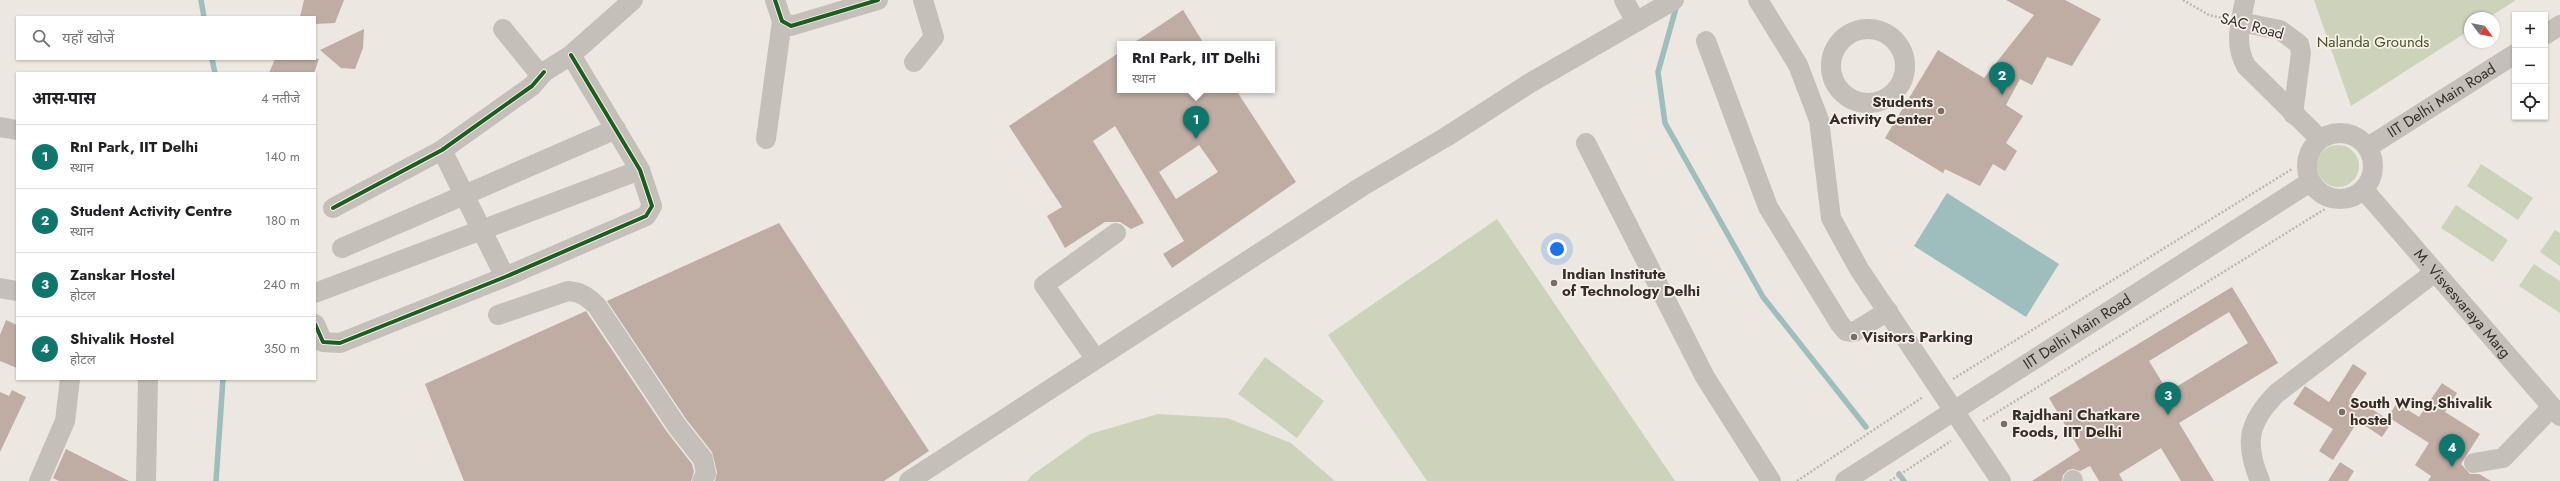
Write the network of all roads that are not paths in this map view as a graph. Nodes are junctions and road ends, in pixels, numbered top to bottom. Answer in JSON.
{"nodes":[{"id":1,"x":633,"y":0,"type":"edge"},
{"id":2,"x":775,"y":0,"type":"edge"},
{"id":3,"x":878,"y":0,"type":"edge"},
{"id":4,"x":923,"y":0,"type":"edge"},
{"id":5,"x":1624,"y":0,"type":"edge"},
{"id":6,"x":1674,"y":0,"type":"edge"},
{"id":7,"x":1758,"y":0,"type":"edge"},
{"id":8,"x":2245,"y":0,"type":"edge"},
{"id":9,"x":1635,"y":20,"type":"junction"},
{"id":10,"x":782,"y":21,"type":"junction"},
{"id":11,"x":2240,"y":22,"type":"junction"},
{"id":12,"x":2560,"y":25,"type":"edge"},
{"id":13,"x":504,"y":29,"type":"dead end"},
{"id":14,"x":2548,"y":33,"type":"edge"},
{"id":15,"x":1706,"y":41,"type":"dead end"},
{"id":16,"x":571,"y":55,"type":"junction"},
{"id":17,"x":2512,"y":56,"type":"edge"},
{"id":18,"x":1832,"y":60,"type":"dead end"},
{"id":19,"x":914,"y":62,"type":"dead end"},
{"id":20,"x":544,"y":72,"type":"junction"},
{"id":21,"x":1803,"y":76,"type":"junction"},
{"id":22,"x":2293,"y":114,"type":"junction"},
{"id":23,"x":0,"y":127,"type":"edge"},
{"id":24,"x":616,"y":128,"type":"junction"},
{"id":25,"x":16,"y":130,"type":"edge"},
{"id":26,"x":766,"y":139,"type":"dead end"},
{"id":27,"x":2320,"y":139,"type":"junction"},
{"id":28,"x":1586,"y":143,"type":"dead end"},
{"id":29,"x":2368,"y":147,"type":"junction"},
{"id":30,"x":442,"y":150,"type":"junction"},
{"id":31,"x":640,"y":170,"type":"junction"},
{"id":32,"x":2310,"y":182,"type":"junction"},
{"id":33,"x":2364,"y":190,"type":"junction"},
{"id":34,"x":464,"y":193,"type":"junction"},
{"id":35,"x":333,"y":208,"type":"dead end"},
{"id":36,"x":481,"y":231,"type":"junction"},
{"id":37,"x":1116,"y":234,"type":"dead end"},
{"id":38,"x":342,"y":248,"type":"dead end"},
{"id":39,"x":2435,"y":272,"type":"junction"},
{"id":40,"x":505,"y":277,"type":"junction"},
{"id":41,"x":0,"y":288,"type":"edge"},
{"id":42,"x":16,"y":291,"type":"edge"},
{"id":43,"x":316,"y":293,"type":"edge"},
{"id":44,"x":1888,"y":310,"type":"junction"},
{"id":45,"x":498,"y":315,"type":"dead end"},
{"id":46,"x":316,"y":326,"type":"edge"},
{"id":47,"x":1095,"y":358,"type":"junction"},
{"id":48,"x":70,"y":380,"type":"edge"},
{"id":49,"x":148,"y":380,"type":"edge"},
{"id":50,"x":1953,"y":412,"type":"junction"},
{"id":51,"x":2556,"y":412,"type":"edge"},
{"id":52,"x":2474,"y":463,"type":"dead end"},
{"id":53,"x":39,"y":481,"type":"edge"},
{"id":54,"x":146,"y":481,"type":"edge"},
{"id":55,"x":702,"y":481,"type":"edge"},
{"id":56,"x":910,"y":481,"type":"edge"},
{"id":57,"x":1771,"y":481,"type":"edge"},
{"id":58,"x":1845,"y":481,"type":"edge"},
{"id":59,"x":2001,"y":481,"type":"edge"},
{"id":60,"x":2260,"y":481,"type":"edge"}],
"edges":[{"from":1,"to":16,"type":"street"},
{"from":2,"to":10,"type":"street"},
{"from":3,"to":10,"type":"street"},
{"from":4,"to":19,"type":"street"},
{"from":5,"to":9,"type":"street"},
{"from":6,"to":9,"type":"street"},
{"from":7,"to":21,"type":"street"},
{"from":8,"to":11,"type":"street"},
{"from":9,"to":47,"type":"street"},
{"from":10,"to":26,"type":"street"},
{"from":11,"to":22,"type":"street"},
{"from":11,"to":22,"type":"street","name":"SAC Road"},
{"from":12,"to":14,"type":"street"},
{"from":13,"to":20,"type":"street"},
{"from":15,"to":44,"type":"street"},
{"from":16,"to":20,"type":"street"},
{"from":16,"to":24,"type":"street"},
{"from":17,"to":29,"type":"street","name":"IIT Delhi Main Road"},
{"from":18,"to":21,"type":"street"},
{"from":20,"to":30,"type":"street"},
{"from":21,"to":44,"type":"street"},
{"from":22,"to":27,"type":"street"},
{"from":23,"to":25,"type":"street"},
{"from":24,"to":31,"type":"street"},
{"from":24,"to":34,"type":"street"},
{"from":27,"to":29,"type":"street"},
{"from":27,"to":32,"type":"street"},
{"from":28,"to":57,"type":"street"},
{"from":29,"to":33,"type":"street"},
{"from":30,"to":34,"type":"street"},
{"from":30,"to":35,"type":"street"},
{"from":31,"to":36,"type":"street"},
{"from":31,"to":40,"type":"street"},
{"from":32,"to":33,"type":"street"},
{"from":32,"to":50,"type":"street","name":"IIT Delhi Main Road"},
{"from":33,"to":39,"type":"street","name":"M. Visvesvaraya Marg"},
{"from":34,"to":36,"type":"street"},
{"from":34,"to":38,"type":"street"},
{"from":36,"to":40,"type":"street"},
{"from":36,"to":43,"type":"street"},
{"from":37,"to":47,"type":"street"},
{"from":39,"to":51,"type":"street","name":"M. Visvesvaraya Marg"},
{"from":39,"to":60,"type":"street"},
{"from":40,"to":46,"type":"street"},
{"from":41,"to":42,"type":"street"},
{"from":44,"to":50,"type":"street"},
{"from":45,"to":55,"type":"street"},
{"from":47,"to":56,"type":"street"},
{"from":48,"to":53,"type":"street"},
{"from":49,"to":54,"type":"street"},
{"from":50,"to":58,"type":"street","name":"IIT Delhi Main Road"},
{"from":50,"to":59,"type":"street"},
{"from":51,"to":52,"type":"street"}]}
